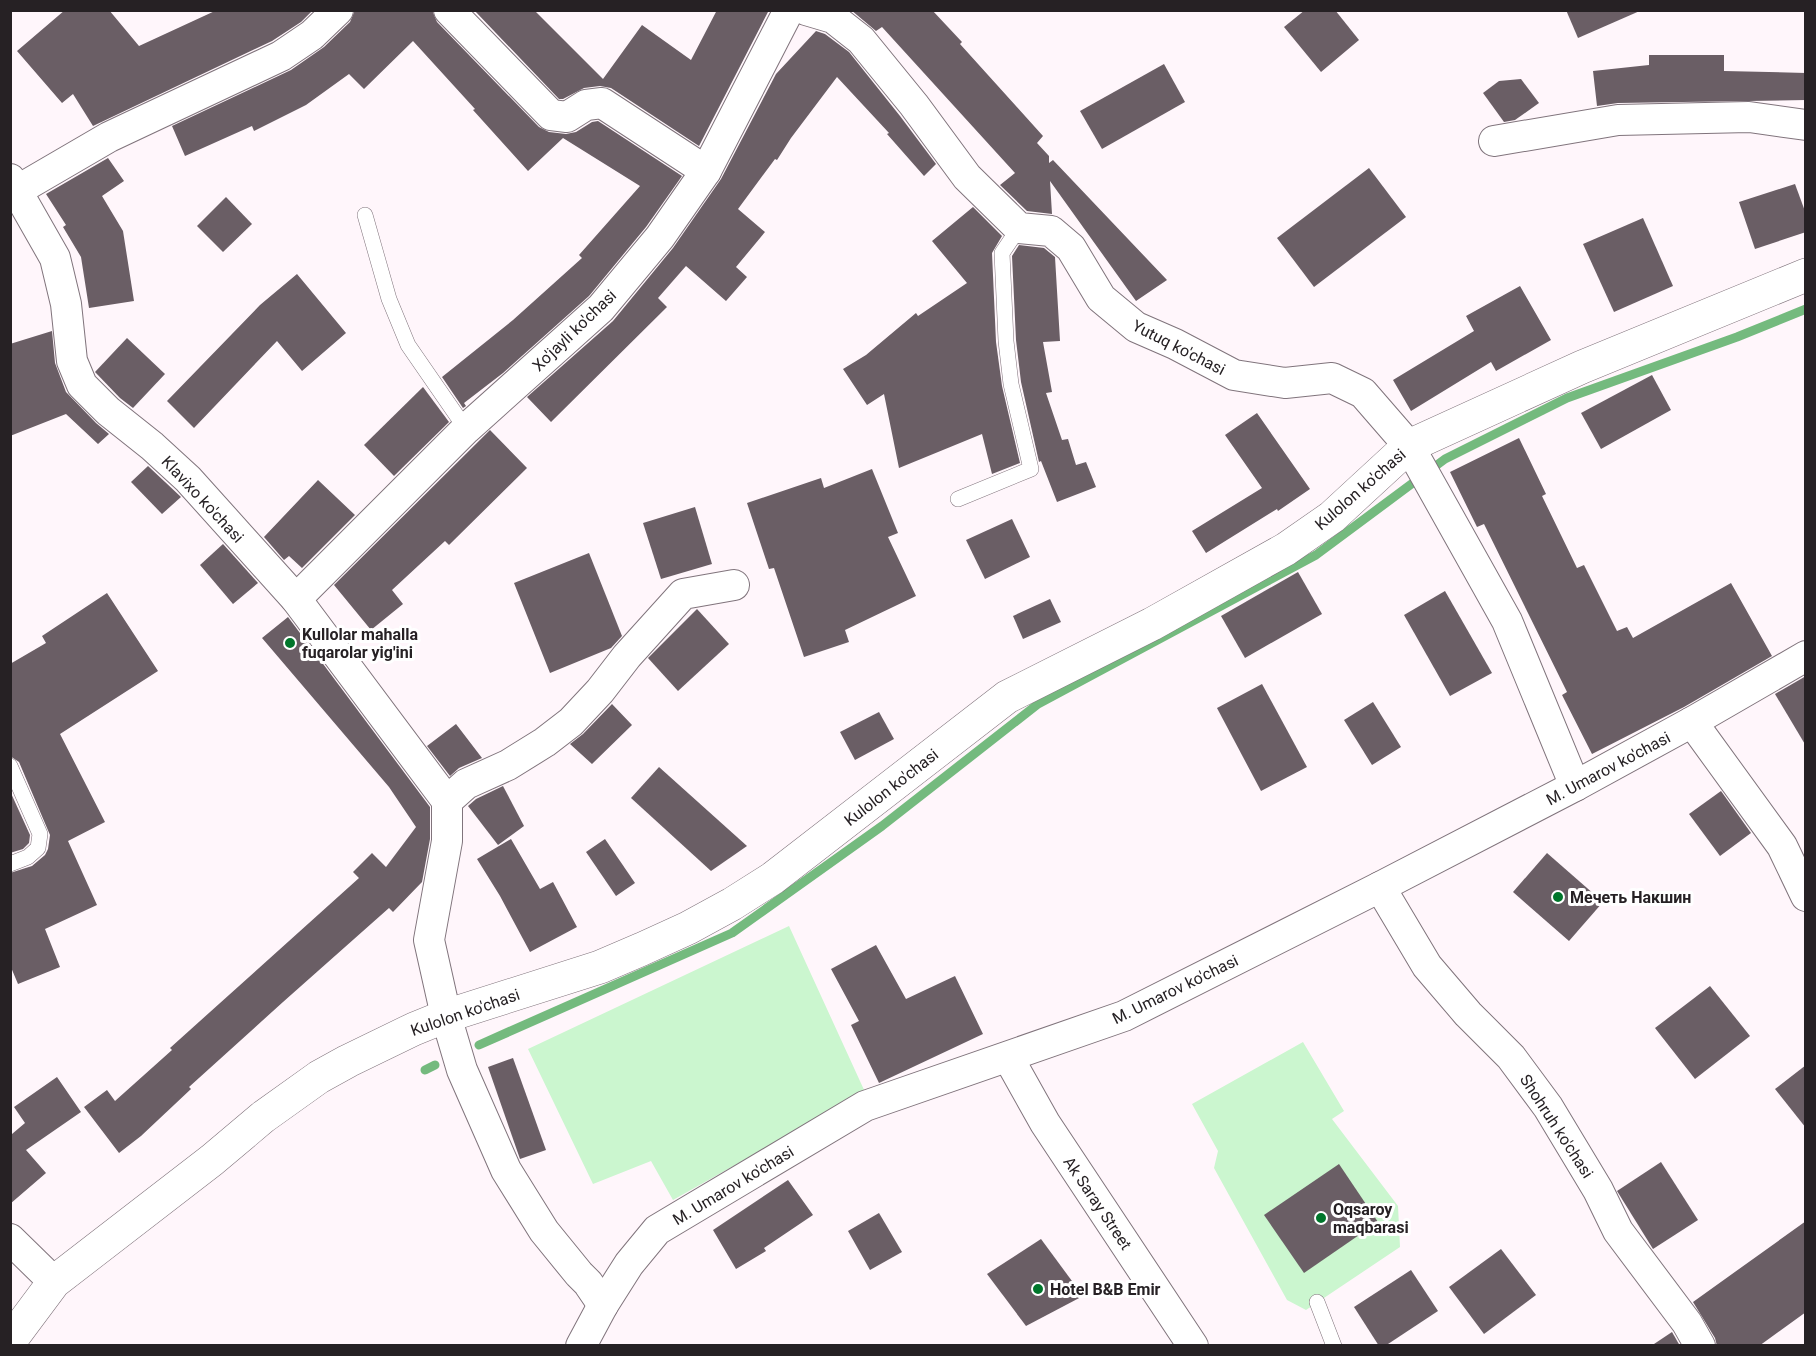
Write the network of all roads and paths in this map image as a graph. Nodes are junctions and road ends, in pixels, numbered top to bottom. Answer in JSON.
{"nodes":[{"id":1,"x":338,"y":10,"type":"edge"},
{"id":2,"x":449,"y":10,"type":"edge"},
{"id":3,"x":789,"y":10,"type":"edge"},
{"id":4,"x":807,"y":10,"type":"edge"},
{"id":5,"x":1806,"y":125,"type":"edge"},
{"id":6,"x":1494,"y":141,"type":"dead end"},
{"id":7,"x":706,"y":171,"type":"junction"},
{"id":8,"x":14,"y":185,"type":"edge"},
{"id":9,"x":364,"y":215,"type":"dead end"},
{"id":10,"x":1018,"y":228,"type":"junction"},
{"id":11,"x":1806,"y":275,"type":"edge"},
{"id":12,"x":466,"y":429,"type":"junction"},
{"id":13,"x":1420,"y":464,"type":"junction"},
{"id":14,"x":958,"y":500,"type":"dead end"},
{"id":15,"x":734,"y":585,"type":"dead end"},
{"id":16,"x":296,"y":599,"type":"junction"},
{"id":17,"x":1806,"y":656,"type":"edge"},
{"id":18,"x":1692,"y":722,"type":"junction"},
{"id":19,"x":10,"y":766,"type":"edge"},
{"id":20,"x":1575,"y":786,"type":"junction"},
{"id":21,"x":447,"y":801,"type":"junction"},
{"id":22,"x":10,"y":864,"type":"edge"},
{"id":23,"x":1380,"y":887,"type":"junction"},
{"id":24,"x":1806,"y":896,"type":"edge"},
{"id":25,"x":446,"y":1016,"type":"junction"},
{"id":26,"x":1008,"y":1057,"type":"junction"},
{"id":27,"x":10,"y":1239,"type":"edge"},
{"id":28,"x":54,"y":1282,"type":"junction"},
{"id":29,"x":1317,"y":1302,"type":"dead end"},
{"id":30,"x":603,"y":1305,"type":"junction"},
{"id":31,"x":10,"y":1341,"type":"edge"},
{"id":32,"x":581,"y":1346,"type":"edge"},
{"id":33,"x":1193,"y":1346,"type":"edge"},
{"id":34,"x":1334,"y":1346,"type":"edge"},
{"id":35,"x":1700,"y":1346,"type":"edge"}],
"edges":[{"from":1,"to":8,"type":"street"},
{"from":2,"to":7,"type":"street"},
{"from":3,"to":7,"type":"street","name":"Xo'jayli ko'chasi"},
{"from":4,"to":10,"type":"street"},
{"from":5,"to":6,"type":"street"},
{"from":7,"to":12,"type":"street","name":"Xo'jayli ko'chasi"},
{"from":8,"to":16,"type":"street","name":"Klavixo ko'chasi"},
{"from":9,"to":12,"type":"lane"},
{"from":10,"to":13,"type":"street","name":"Yutuq ko'chasi"},
{"from":10,"to":14,"type":"lane"},
{"from":11,"to":13,"type":"main road","name":"Kulolon ko'chasi"},
{"from":12,"to":16,"type":"street","name":"Xo'jayli ko'chasi"},
{"from":13,"to":20,"type":"street","name":"Yutuq ko'chasi"},
{"from":13,"to":25,"type":"main road","name":"Kulolon ko'chasi"},
{"from":15,"to":21,"type":"street"},
{"from":16,"to":21,"type":"street","name":"Klavixo ko'chasi"},
{"from":17,"to":18,"type":"street","name":"M. Umarov ko'chasi"},
{"from":18,"to":20,"type":"street","name":"M. Umarov ko'chasi"},
{"from":18,"to":24,"type":"street"},
{"from":19,"to":22,"type":"lane"},
{"from":20,"to":23,"type":"street","name":"M. Umarov ko'chasi"},
{"from":21,"to":25,"type":"street"},
{"from":23,"to":26,"type":"street","name":"M. Umarov ko'chasi"},
{"from":23,"to":35,"type":"street","name":"Shohruh ko'chasi"},
{"from":25,"to":28,"type":"main road","name":"Kulolon ko'chasi"},
{"from":25,"to":30,"type":"street"},
{"from":26,"to":30,"type":"street","name":"M. Umarov ko'chasi"},
{"from":26,"to":33,"type":"street","name":"Ak Saray Street"},
{"from":27,"to":28,"type":"street"},
{"from":28,"to":31,"type":"main road","name":"Kulolon ko'chasi"},
{"from":29,"to":34,"type":"lane"},
{"from":30,"to":32,"type":"street","name":"M. Umarov ko'chasi"}]}
